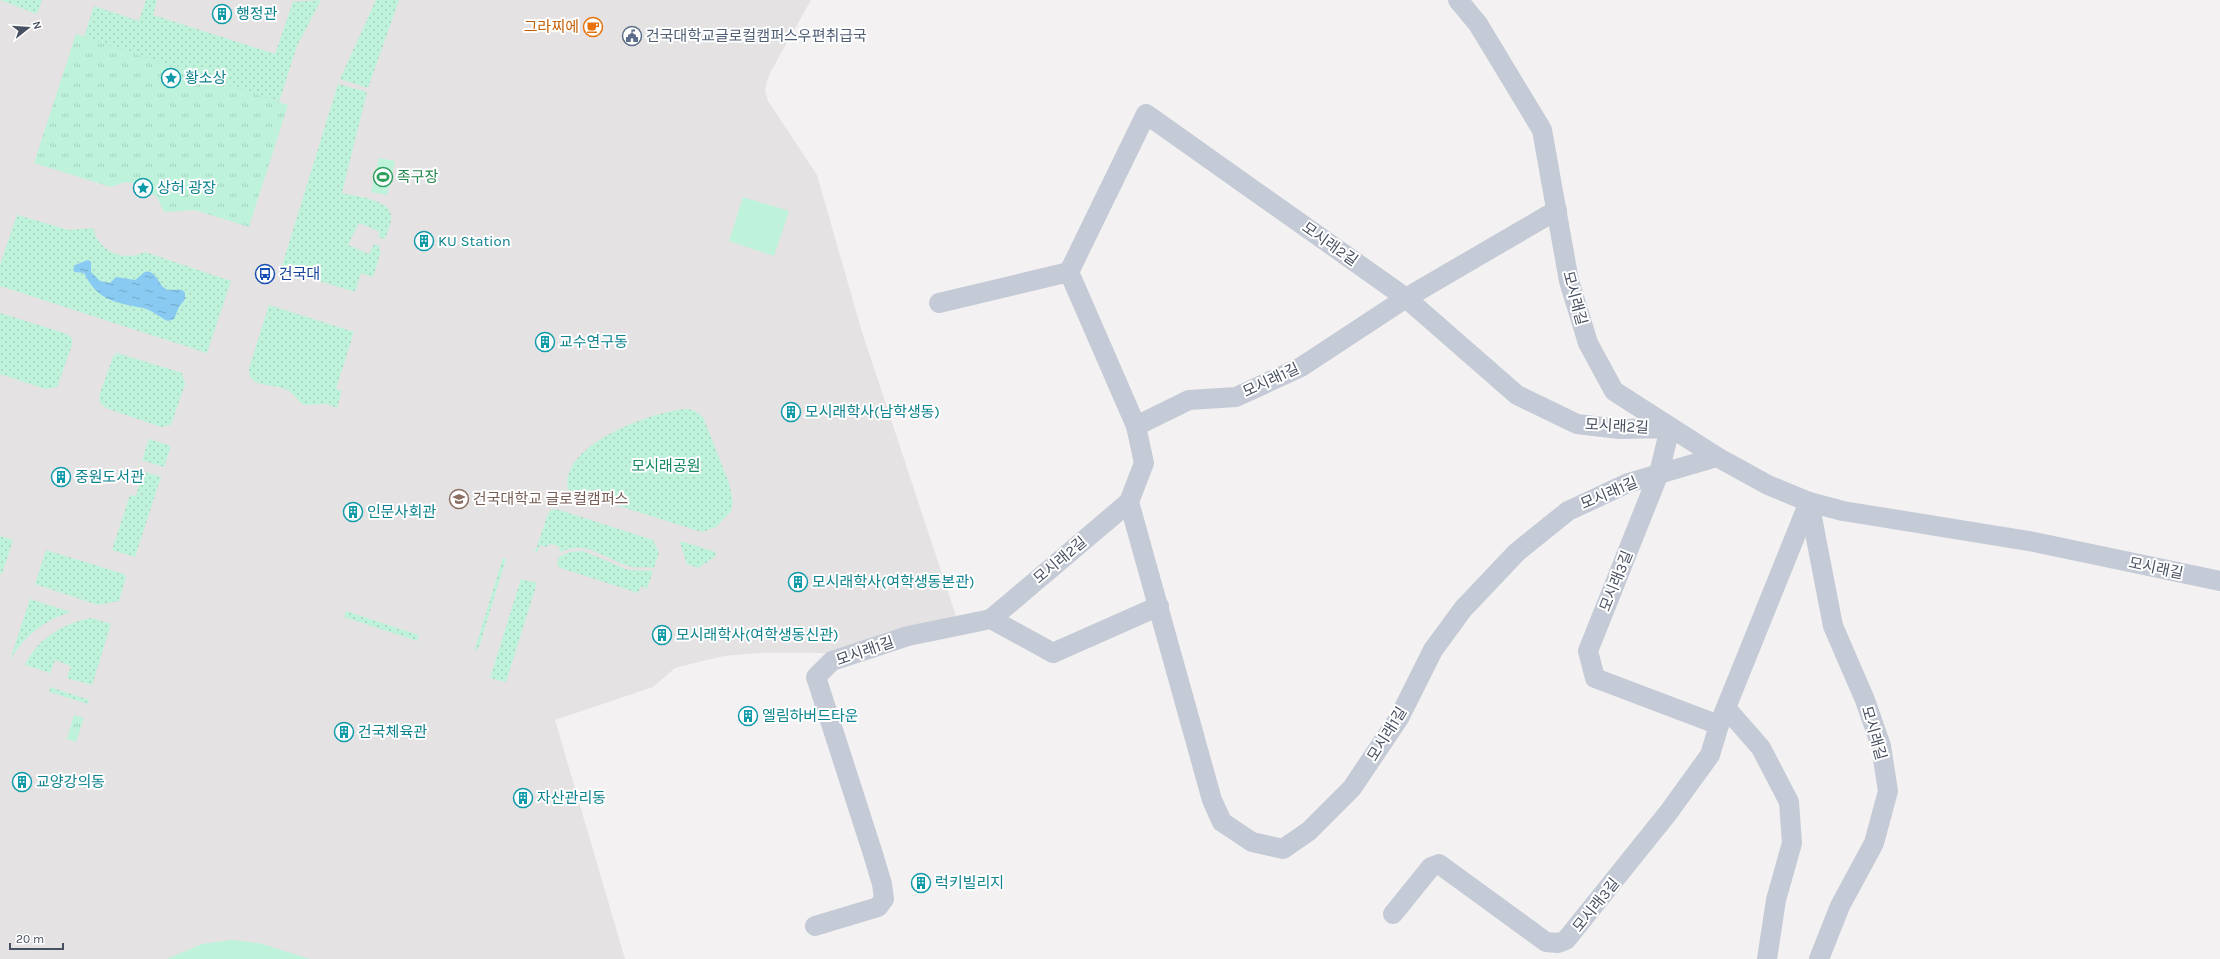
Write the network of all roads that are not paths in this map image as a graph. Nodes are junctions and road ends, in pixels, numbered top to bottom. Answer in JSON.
{"nodes":[{"id":1,"x":1458,"y":0,"type":"edge"},
{"id":2,"x":1557,"y":210,"type":"junction"},
{"id":3,"x":1069,"y":272,"type":"junction"},
{"id":4,"x":1406,"y":298,"type":"junction"},
{"id":5,"x":939,"y":303,"type":"dead end"},
{"id":6,"x":1136,"y":426,"type":"junction"},
{"id":7,"x":1670,"y":428,"type":"junction"},
{"id":8,"x":1716,"y":457,"type":"junction"},
{"id":9,"x":1659,"y":474,"type":"junction"},
{"id":10,"x":1129,"y":502,"type":"junction"},
{"id":11,"x":1809,"y":502,"type":"junction"},
{"id":12,"x":2220,"y":581,"type":"edge"},
{"id":13,"x":1159,"y":606,"type":"junction"},
{"id":14,"x":990,"y":619,"type":"junction"},
{"id":15,"x":1723,"y":716,"type":"junction"},
{"id":16,"x":1393,"y":914,"type":"dead end"},
{"id":17,"x":815,"y":926,"type":"dead end"},
{"id":18,"x":1767,"y":959,"type":"edge"},
{"id":19,"x":1819,"y":959,"type":"edge"}],
"edges":[{"from":1,"to":2,"type":"street","name":"모시래길"},
{"from":2,"to":4,"type":"street","name":"모시래1길"},
{"from":2,"to":7,"type":"street","name":"모시래길"},
{"from":3,"to":4,"type":"street","name":"모시래2길"},
{"from":3,"to":5,"type":"street"},
{"from":3,"to":6,"type":"street"},
{"from":4,"to":6,"type":"street","name":"모시래1길"},
{"from":4,"to":7,"type":"street","name":"모시래2길"},
{"from":6,"to":10,"type":"street"},
{"from":7,"to":8,"type":"street","name":"모시래길"},
{"from":7,"to":9,"type":"street","name":"모시래3길"},
{"from":8,"to":9,"type":"street","name":"모시래1길"},
{"from":8,"to":11,"type":"street","name":"모시래길"},
{"from":9,"to":13,"type":"street","name":"모시래1길"},
{"from":9,"to":15,"type":"street","name":"모시래3길"},
{"from":10,"to":13,"type":"street","name":"모시래1길"},
{"from":10,"to":14,"type":"street","name":"모시래2길"},
{"from":11,"to":12,"type":"street","name":"모시래길"},
{"from":11,"to":15,"type":"street","name":"모시래3길"},
{"from":11,"to":19,"type":"street","name":"모시래길"},
{"from":13,"to":14,"type":"street"},
{"from":14,"to":17,"type":"street","name":"모시래1길"},
{"from":15,"to":16,"type":"street","name":"모시래3길"},
{"from":15,"to":18,"type":"street"}]}
